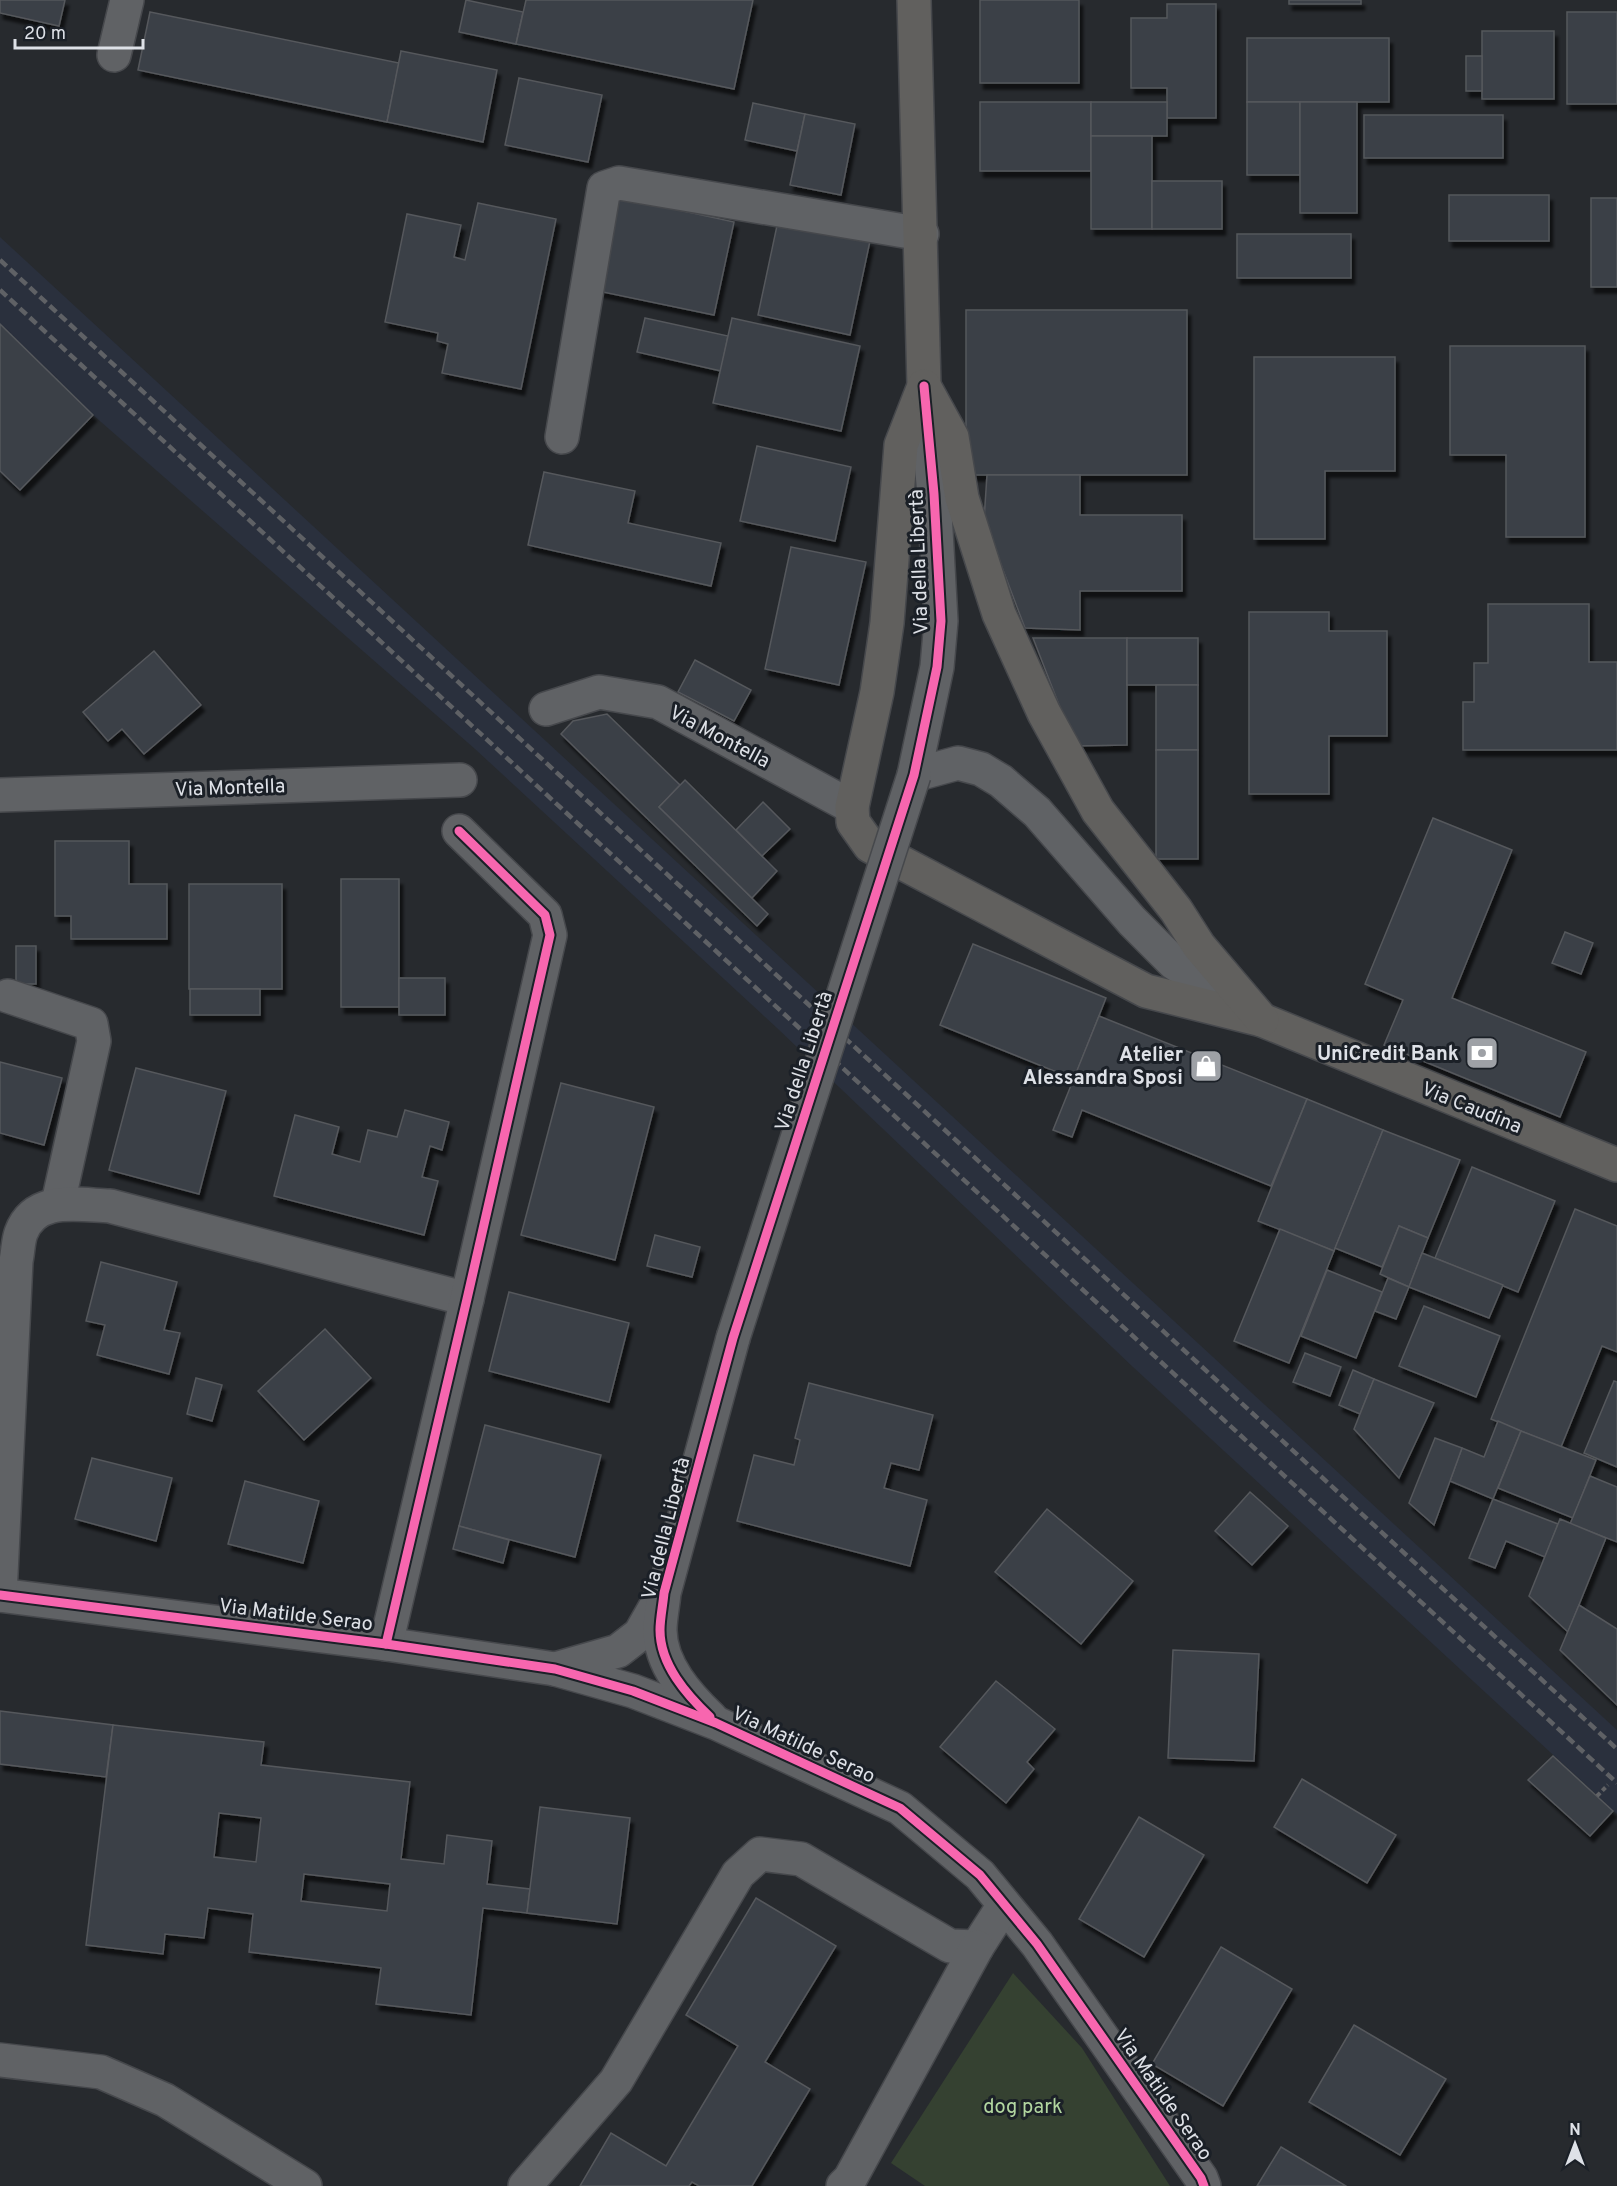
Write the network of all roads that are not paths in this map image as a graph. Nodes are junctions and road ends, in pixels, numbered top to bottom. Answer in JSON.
{"nodes":[{"id":1,"x":127,"y":0,"type":"edge"},
{"id":2,"x":914,"y":0,"type":"edge"},
{"id":3,"x":114,"y":55,"type":"dead end"},
{"id":4,"x":922,"y":234,"type":"junction"},
{"id":5,"x":924,"y":386,"type":"junction"},
{"id":6,"x":562,"y":438,"type":"dead end"},
{"id":7,"x":546,"y":709,"type":"dead end"},
{"id":8,"x":914,"y":775,"type":"junction"},
{"id":9,"x":460,"y":780,"type":"dead end"},
{"id":10,"x":0,"y":795,"type":"edge"},
{"id":11,"x":852,"y":807,"type":"junction"},
{"id":12,"x":459,"y":831,"type":"dead end"},
{"id":13,"x":8,"y":996,"type":"dead end"},
{"id":14,"x":1262,"y":1020,"type":"junction"},
{"id":15,"x":1617,"y":1165,"type":"edge"},
{"id":16,"x":58,"y":1203,"type":"junction"},
{"id":17,"x":467,"y":1299,"type":"junction"},
{"id":18,"x":664,"y":1593,"type":"junction"},
{"id":19,"x":0,"y":1595,"type":"edge"},
{"id":20,"x":386,"y":1644,"type":"junction"},
{"id":21,"x":555,"y":1669,"type":"junction"},
{"id":22,"x":716,"y":1723,"type":"junction"},
{"id":23,"x":1004,"y":1905,"type":"junction"},
{"id":24,"x":977,"y":1947,"type":"junction"},
{"id":25,"x":0,"y":2060,"type":"edge"},
{"id":26,"x":305,"y":2186,"type":"edge"},
{"id":27,"x":525,"y":2186,"type":"edge"},
{"id":28,"x":843,"y":2186,"type":"edge"},
{"id":29,"x":1204,"y":2186,"type":"edge"}],
"edges":[{"from":1,"to":3,"type":"street"},
{"from":2,"to":4,"type":"main road","name":"Via della Libertà"},
{"from":4,"to":5,"type":"main road","name":"Via della Libertà"},
{"from":4,"to":6,"type":"street"},
{"from":5,"to":8,"type":"street","name":"Via della Libertà"},
{"from":5,"to":11,"type":"main road"},
{"from":5,"to":14,"type":"main road"},
{"from":7,"to":11,"type":"street","name":"Via Montella"},
{"from":8,"to":14,"type":"street"},
{"from":8,"to":18,"type":"street","name":"Via della Libertà","bridge":true},
{"from":9,"to":10,"type":"street","name":"Via Montella"},
{"from":11,"to":14,"type":"main road","name":"Via Caudina"},
{"from":12,"to":17,"type":"street"},
{"from":13,"to":16,"type":"street"},
{"from":14,"to":15,"type":"main road","name":"Via Caudina"},
{"from":16,"to":17,"type":"street"},
{"from":16,"to":19,"type":"street"},
{"from":17,"to":20,"type":"street"},
{"from":18,"to":21,"type":"street","name":"Via della Libertà"},
{"from":18,"to":22,"type":"street","name":"Via della Libertà"},
{"from":19,"to":20,"type":"street","name":"Via Matilde Serao"},
{"from":20,"to":21,"type":"street","name":"Via Matilde Serao"},
{"from":21,"to":22,"type":"street","name":"Via Matilde Serao"},
{"from":22,"to":23,"type":"street","name":"Via Matilde Serao"},
{"from":23,"to":24,"type":"street"},
{"from":23,"to":29,"type":"street","name":"Via Matilde Serao"},
{"from":24,"to":27,"type":"street"},
{"from":24,"to":28,"type":"street"},
{"from":25,"to":26,"type":"street"}]}
